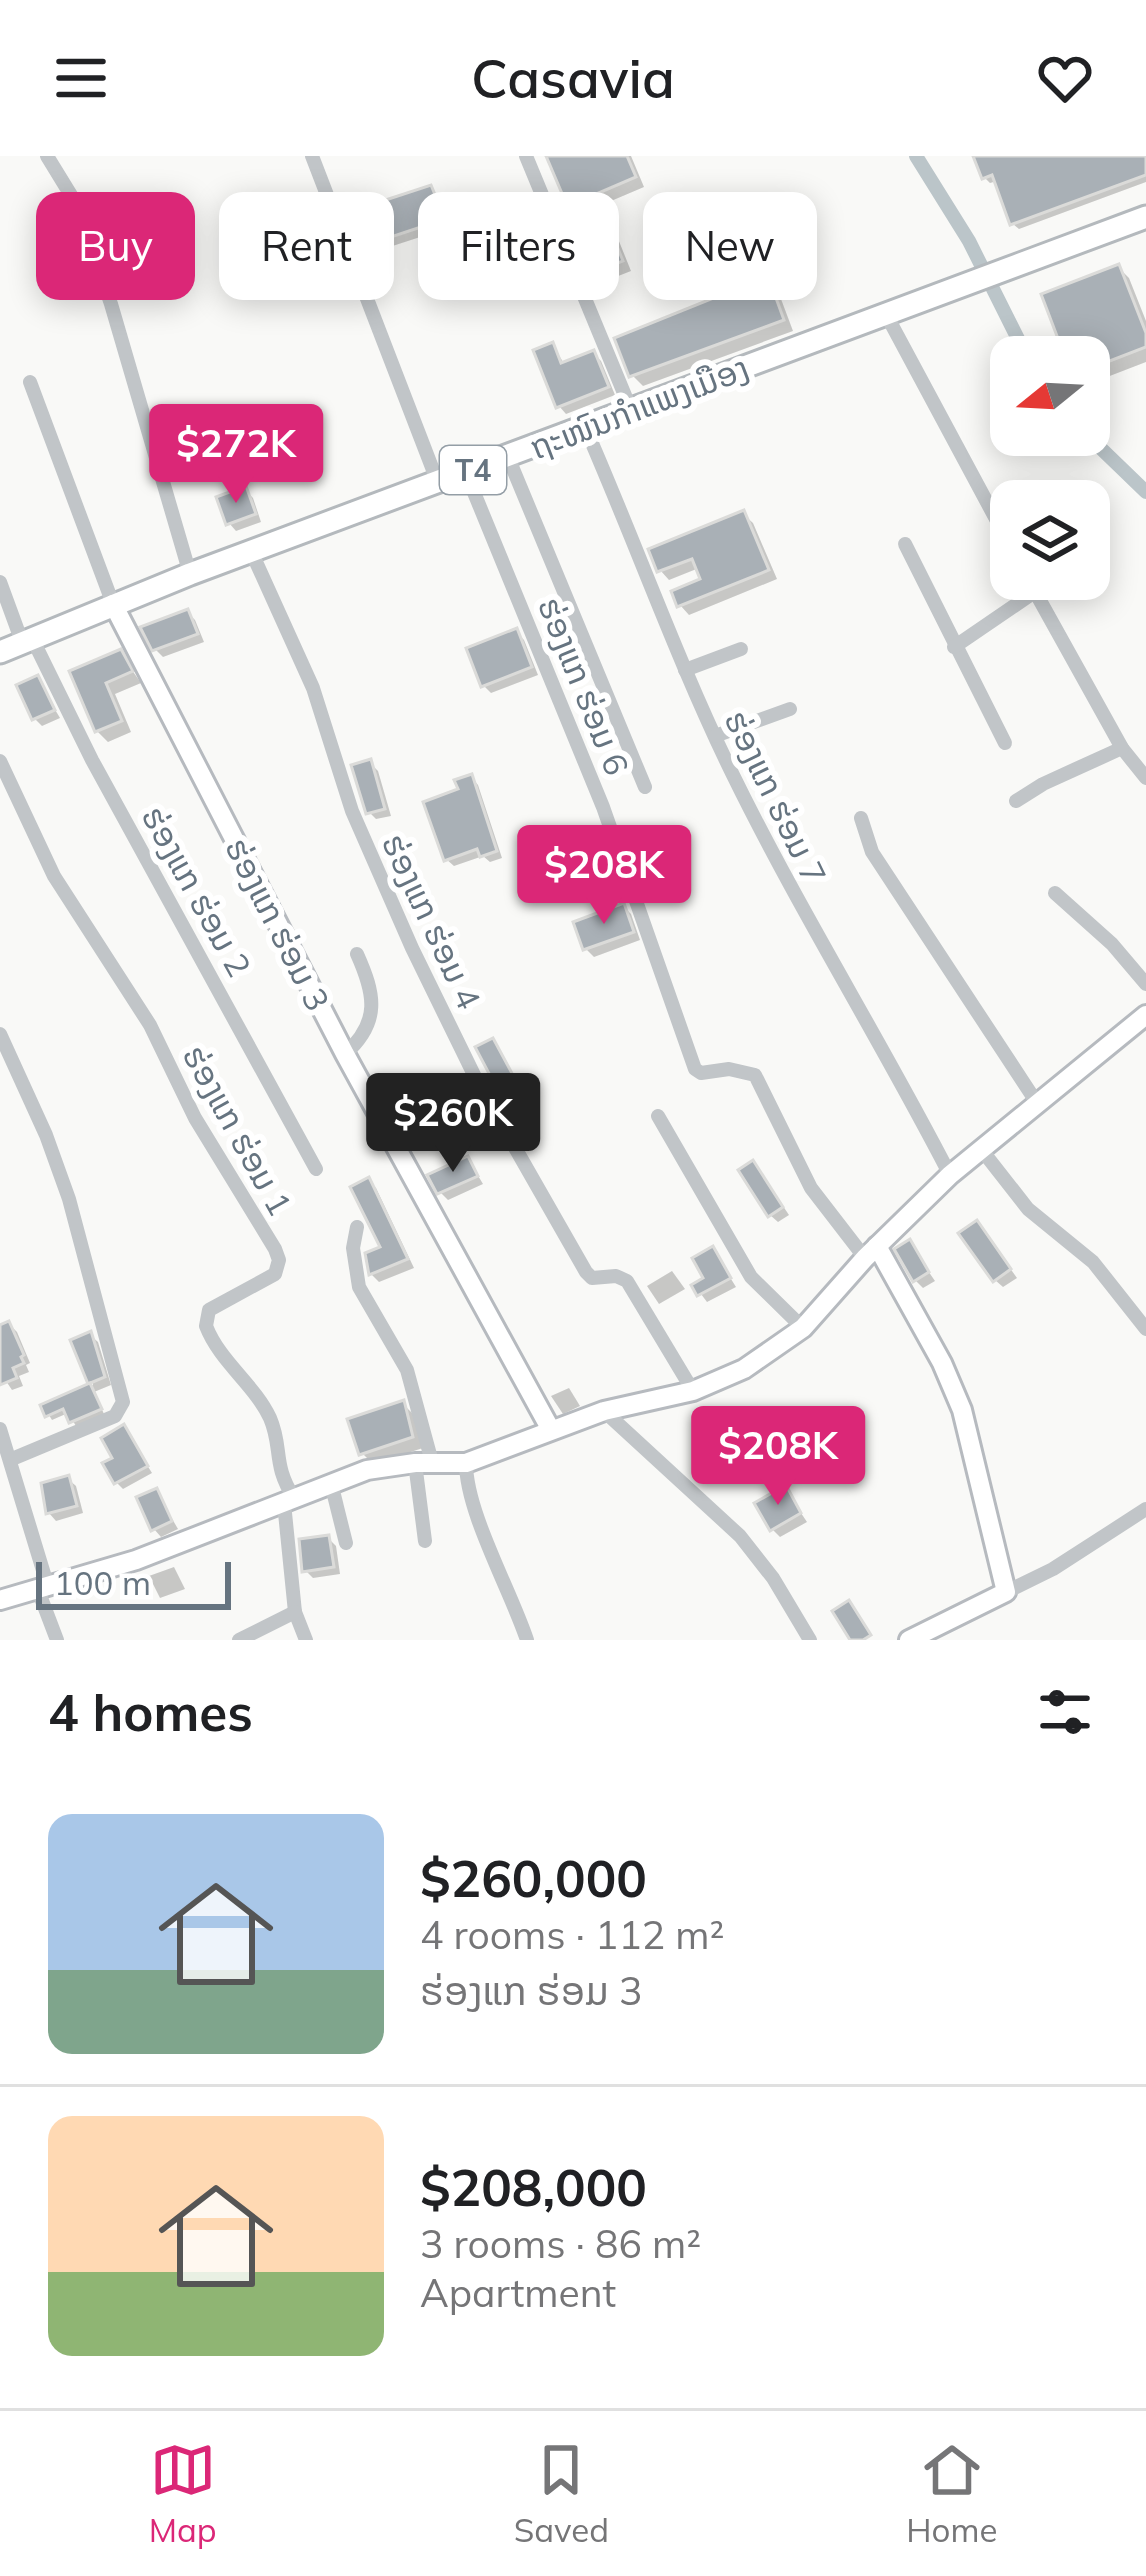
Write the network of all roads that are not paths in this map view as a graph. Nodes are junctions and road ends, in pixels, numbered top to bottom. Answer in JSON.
{"nodes":[{"id":1,"x":47,"y":156,"type":"edge"},
{"id":2,"x":312,"y":156,"type":"edge"},
{"id":3,"x":526,"y":156,"type":"edge"},
{"id":4,"x":1146,"y":217,"type":"edge"},
{"id":5,"x":886,"y":316,"type":"junction"},
{"id":6,"x":30,"y":382,"type":"dead end"},
{"id":7,"x":631,"y":410,"type":"junction"},
{"id":8,"x":586,"y":427,"type":"junction"},
{"id":9,"x":508,"y":457,"type":"junction"},
{"id":10,"x":466,"y":472,"type":"junction"},
{"id":11,"x":438,"y":483,"type":"junction"},
{"id":12,"x":990,"y":508,"type":"edge"},
{"id":13,"x":905,"y":544,"type":"dead end"},
{"id":14,"x":251,"y":551,"type":"junction"},
{"id":15,"x":190,"y":574,"type":"junction"},
{"id":16,"x":0,"y":582,"type":"edge"},
{"id":17,"x":1013,"y":600,"type":"edge"},
{"id":18,"x":1040,"y":600,"type":"edge"},
{"id":19,"x":113,"y":604,"type":"junction"},
{"id":20,"x":27,"y":640,"type":"junction"},
{"id":21,"x":954,"y":646,"type":"junction"},
{"id":22,"x":741,"y":650,"type":"dead end"},
{"id":23,"x":0,"y":652,"type":"edge"},
{"id":24,"x":685,"y":670,"type":"junction"},
{"id":25,"x":790,"y":709,"type":"dead end"},
{"id":26,"x":715,"y":736,"type":"junction"},
{"id":27,"x":1005,"y":742,"type":"dead end"},
{"id":28,"x":1122,"y":748,"type":"junction"},
{"id":29,"x":0,"y":760,"type":"edge"},
{"id":30,"x":1146,"y":778,"type":"edge"},
{"id":31,"x":645,"y":788,"type":"dead end"},
{"id":32,"x":1016,"y":802,"type":"dead end"},
{"id":33,"x":861,"y":818,"type":"dead end"},
{"id":34,"x":1055,"y":893,"type":"dead end"},
{"id":35,"x":357,"y":954,"type":"dead end"},
{"id":36,"x":1146,"y":984,"type":"edge"},
{"id":37,"x":1146,"y":1015,"type":"edge"},
{"id":38,"x":0,"y":1034,"type":"edge"},
{"id":39,"x":346,"y":1054,"type":"junction"},
{"id":40,"x":1037,"y":1103,"type":"junction"},
{"id":41,"x":658,"y":1116,"type":"dead end"},
{"id":42,"x":981,"y":1149,"type":"junction"},
{"id":43,"x":316,"y":1169,"type":"dead end"},
{"id":44,"x":950,"y":1175,"type":"junction"},
{"id":45,"x":357,"y":1227,"type":"dead end"},
{"id":46,"x":872,"y":1252,"type":"junction"},
{"id":47,"x":803,"y":1328,"type":"junction"},
{"id":48,"x":1146,"y":1330,"type":"edge"},
{"id":49,"x":693,"y":1391,"type":"junction"},
{"id":50,"x":604,"y":1412,"type":"junction"},
{"id":51,"x":0,"y":1429,"type":"edge"},
{"id":52,"x":550,"y":1430,"type":"junction"},
{"id":53,"x":12,"y":1459,"type":"junction"},
{"id":54,"x":424,"y":1462,"type":"junction"},
{"id":55,"x":466,"y":1463,"type":"junction"},
{"id":56,"x":331,"y":1483,"type":"junction"},
{"id":57,"x":289,"y":1501,"type":"junction"},
{"id":58,"x":1146,"y":1508,"type":"edge"},
{"id":59,"x":425,"y":1540,"type":"dead end"},
{"id":60,"x":346,"y":1543,"type":"dead end"},
{"id":61,"x":43,"y":1588,"type":"junction"},
{"id":62,"x":1006,"y":1592,"type":"junction"},
{"id":63,"x":0,"y":1600,"type":"edge"},
{"id":64,"x":295,"y":1612,"type":"junction"},
{"id":65,"x":57,"y":1640,"type":"edge"},
{"id":66,"x":239,"y":1640,"type":"edge"},
{"id":67,"x":306,"y":1640,"type":"edge"},
{"id":68,"x":527,"y":1640,"type":"edge"},
{"id":69,"x":810,"y":1640,"type":"edge"},
{"id":70,"x":909,"y":1640,"type":"edge"}],
"edges":[{"from":1,"to":15,"type":"street"},
{"from":2,"to":11,"type":"street"},
{"from":3,"to":7,"type":"street"},
{"from":4,"to":5,"type":"main road","name":"ຖະໜົນກຳແພງເມືອງ","number":"T4"},
{"from":5,"to":7,"type":"main road","name":"ຖະໜົນກຳແພງເມືອງ","number":"T4"},
{"from":5,"to":12,"type":"street"},
{"from":6,"to":19,"type":"street"},
{"from":7,"to":8,"type":"main road","name":"ຖະໜົນກຳແພງເມືອງ","number":"T4"},
{"from":8,"to":9,"type":"main road","name":"ຖະໜົນກຳແພງເມືອງ","number":"T4"},
{"from":8,"to":24,"type":"street","name":"ຮ່ອງແກ ຮ່ອມ 7"},
{"from":9,"to":10,"type":"main road","name":"ຖະໜົນກຳແພງເມືອງ","number":"T4"},
{"from":9,"to":31,"type":"street"},
{"from":10,"to":11,"type":"main road","name":"ຖະໜົນກຳແພງເມືອງ","number":"T4"},
{"from":10,"to":46,"type":"street","name":"ຮ່ອງແກ ຮ່ອມ 6"},
{"from":11,"to":14,"type":"main road","name":"ຖະໜົນກຳແພງເມືອງ","number":"T4"},
{"from":13,"to":21,"type":"street"},
{"from":14,"to":15,"type":"main road","name":"ຖະໜົນກຳແພງເມືອງ","number":"T4"},
{"from":14,"to":49,"type":"street","name":"ຮ່ອງແກ ຮ່ອມ 4"},
{"from":15,"to":19,"type":"main road","name":"ຖະໜົນກຳແພງເມືອງ","number":"T4"},
{"from":16,"to":20,"type":"street","name":"ຮ່ອງແກ ຮ່ອມ 2"},
{"from":17,"to":21,"type":"street"},
{"from":18,"to":28,"type":"street"},
{"from":19,"to":20,"type":"main road","name":"ຖະໜົນກຳແພງເມືອງ","number":"T4"},
{"from":19,"to":39,"type":"street","name":"ຮ່ອງແກ ຮ່ອມ 3"},
{"from":20,"to":23,"type":"main road","name":"ຖະໜົນກຳແພງເມືອງ","number":"T4"},
{"from":20,"to":43,"type":"street","name":"ຮ່ອງແກ ຮ່ອມ 2"},
{"from":21,"to":27,"type":"street"},
{"from":22,"to":24,"type":"street"},
{"from":24,"to":26,"type":"street","name":"ຮ່ອງແກ ຮ່ອມ 7"},
{"from":25,"to":26,"type":"street"},
{"from":26,"to":44,"type":"street","name":"ຮ່ອງແກ ຮ່ອມ 7"},
{"from":28,"to":30,"type":"street"},
{"from":28,"to":32,"type":"street"},
{"from":29,"to":57,"type":"street","name":"ຮ່ອງແກ ຮ່ອມ 1"},
{"from":33,"to":40,"type":"street"},
{"from":34,"to":36,"type":"street"},
{"from":35,"to":39,"type":"street"},
{"from":37,"to":40,"type":"street"},
{"from":38,"to":53,"type":"street"},
{"from":39,"to":52,"type":"street","name":"ຮ່ອງແກ ຮ່ອມ 3"},
{"from":40,"to":42,"type":"street"},
{"from":41,"to":47,"type":"street"},
{"from":42,"to":44,"type":"street"},
{"from":42,"to":48,"type":"street"},
{"from":44,"to":46,"type":"street"},
{"from":45,"to":54,"type":"street"},
{"from":46,"to":47,"type":"street"},
{"from":46,"to":62,"type":"street"},
{"from":47,"to":49,"type":"street"},
{"from":49,"to":50,"type":"street"},
{"from":50,"to":52,"type":"street"},
{"from":50,"to":69,"type":"street"},
{"from":51,"to":53,"type":"street"},
{"from":52,"to":55,"type":"street"},
{"from":53,"to":61,"type":"street"},
{"from":54,"to":55,"type":"street"},
{"from":54,"to":56,"type":"street"},
{"from":54,"to":59,"type":"street"},
{"from":55,"to":68,"type":"street"},
{"from":56,"to":57,"type":"street"},
{"from":56,"to":60,"type":"street"},
{"from":57,"to":61,"type":"street"},
{"from":57,"to":64,"type":"street"},
{"from":58,"to":62,"type":"street"},
{"from":61,"to":63,"type":"street"},
{"from":61,"to":65,"type":"street"},
{"from":62,"to":70,"type":"street"},
{"from":64,"to":66,"type":"street"},
{"from":64,"to":67,"type":"street"}]}
